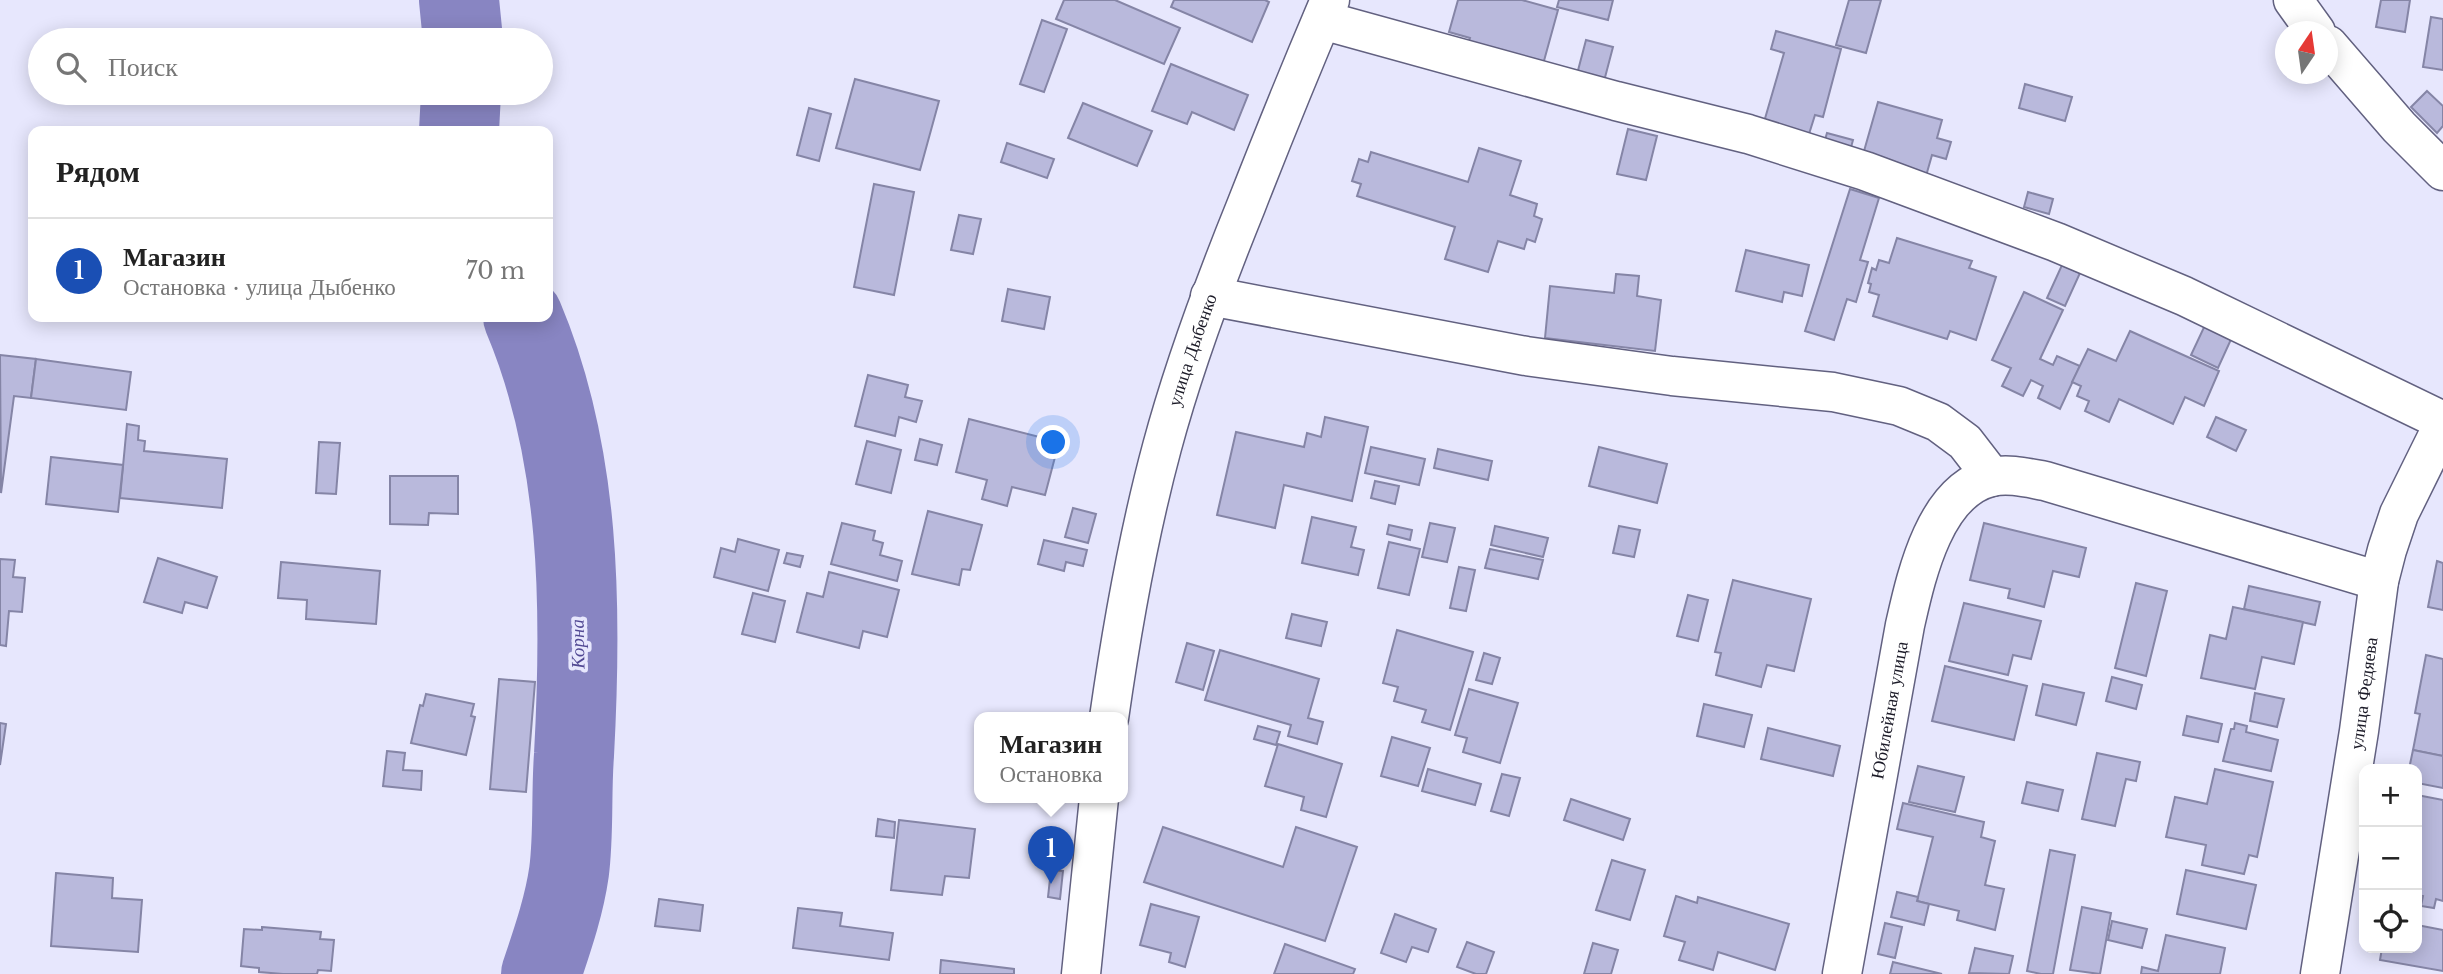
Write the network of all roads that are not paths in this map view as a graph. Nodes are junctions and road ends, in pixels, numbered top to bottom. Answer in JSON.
{"nodes":[{"id":1,"x":2293,"y":0,"type":"edge"},
{"id":2,"x":1326,"y":10,"type":"edge"},
{"id":3,"x":2308,"y":21,"type":"edge"},
{"id":4,"x":2338,"y":57,"type":"edge"},
{"id":5,"x":2443,"y":171,"type":"edge"},
{"id":6,"x":1210,"y":296,"type":"junction"},
{"id":7,"x":2443,"y":423,"type":"edge"},
{"id":8,"x":1992,"y":477,"type":"junction"},
{"id":9,"x":2379,"y":580,"type":"junction"},
{"id":10,"x":1110,"y":712,"type":"edge"},
{"id":11,"x":1098,"y":803,"type":"edge"},
{"id":12,"x":1081,"y":974,"type":"edge"},
{"id":13,"x":1842,"y":974,"type":"edge"},
{"id":14,"x":2320,"y":974,"type":"edge"}],
"edges":[{"from":1,"to":3,"type":"street"},
{"from":2,"to":6,"type":"street","name":"улица Дыбенко"},
{"from":2,"to":7,"type":"street"},
{"from":4,"to":5,"type":"street"},
{"from":6,"to":8,"type":"street"},
{"from":6,"to":10,"type":"street","name":"улица Дыбенко"},
{"from":7,"to":9,"type":"street","name":"улица Федяева"},
{"from":8,"to":9,"type":"street"},
{"from":8,"to":13,"type":"street","name":"Юбилейная улица"},
{"from":9,"to":14,"type":"street","name":"улица Федяева"},
{"from":11,"to":12,"type":"street"}]}
